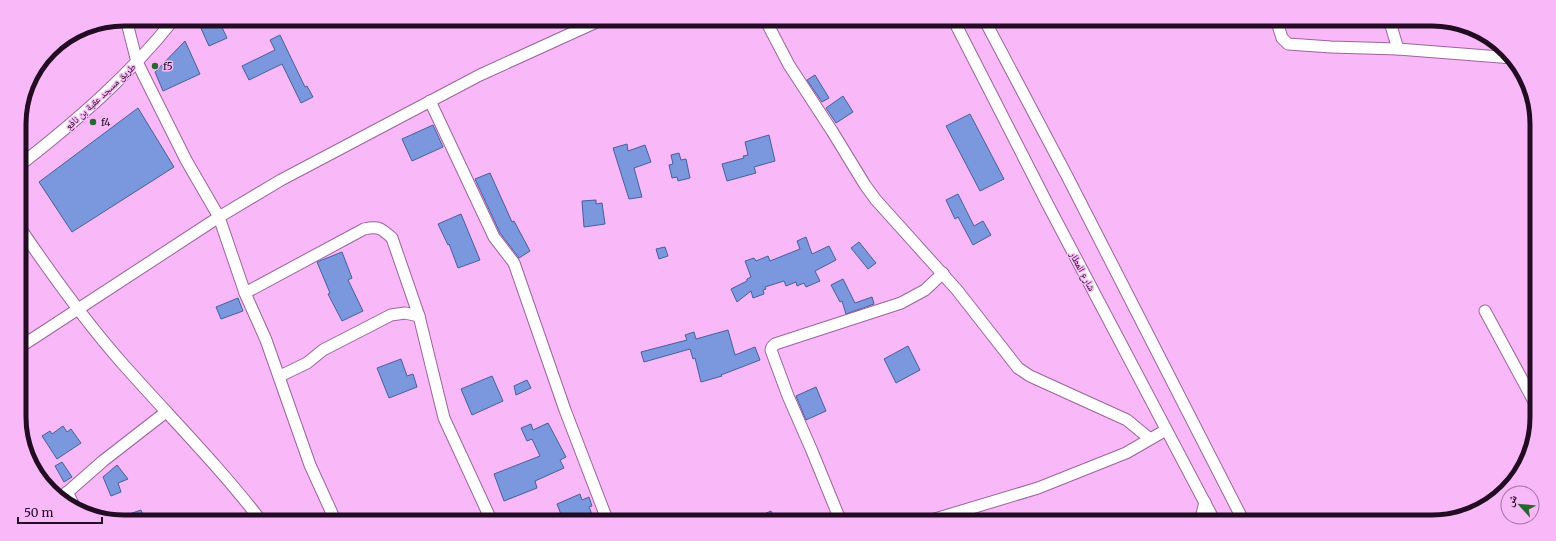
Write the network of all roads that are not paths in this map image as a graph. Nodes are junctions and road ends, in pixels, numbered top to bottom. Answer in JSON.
{"nodes":[{"id":1,"x":128,"y":26,"type":"edge"},
{"id":2,"x":168,"y":26,"type":"edge"},
{"id":3,"x":588,"y":26,"type":"edge"},
{"id":4,"x":769,"y":26,"type":"edge"},
{"id":5,"x":956,"y":26,"type":"edge"},
{"id":6,"x":988,"y":26,"type":"edge"},
{"id":7,"x":1278,"y":26,"type":"edge"},
{"id":8,"x":1390,"y":26,"type":"edge"},
{"id":9,"x":1398,"y":49,"type":"junction"},
{"id":10,"x":1504,"y":57,"type":"edge"},
{"id":11,"x":137,"y":62,"type":"junction"},
{"id":12,"x":430,"y":101,"type":"junction"},
{"id":13,"x":26,"y":161,"type":"edge"},
{"id":14,"x":219,"y":217,"type":"junction"},
{"id":15,"x":26,"y":237,"type":"edge"},
{"id":16,"x":943,"y":273,"type":"junction"},
{"id":17,"x":245,"y":293,"type":"junction"},
{"id":18,"x":79,"y":309,"type":"junction"},
{"id":19,"x":1485,"y":311,"type":"dead end"},
{"id":20,"x":419,"y":316,"type":"junction"},
{"id":21,"x":26,"y":343,"type":"edge"},
{"id":22,"x":280,"y":376,"type":"junction"},
{"id":23,"x":1530,"y":394,"type":"edge"},
{"id":24,"x":166,"y":412,"type":"junction"},
{"id":25,"x":1166,"y":430,"type":"junction"},
{"id":26,"x":1150,"y":439,"type":"junction"},
{"id":27,"x":64,"y":495,"type":"edge"},
{"id":28,"x":1205,"y":502,"type":"junction"},
{"id":29,"x":256,"y":515,"type":"edge"},
{"id":30,"x":333,"y":515,"type":"edge"},
{"id":31,"x":489,"y":515,"type":"edge"},
{"id":32,"x":605,"y":515,"type":"edge"},
{"id":33,"x":838,"y":515,"type":"edge"},
{"id":34,"x":948,"y":515,"type":"edge"},
{"id":35,"x":1202,"y":515,"type":"edge"},
{"id":36,"x":1212,"y":515,"type":"edge"},
{"id":37,"x":1240,"y":515,"type":"edge"}],
"edges":[{"from":1,"to":11,"type":"street"},
{"from":2,"to":11,"type":"street","name":"طريق مسجد عقبة بن نافع"},
{"from":3,"to":12,"type":"street"},
{"from":4,"to":16,"type":"street"},
{"from":5,"to":25,"type":"street","name":"شارع المطار"},
{"from":6,"to":37,"type":"street"},
{"from":7,"to":9,"type":"street"},
{"from":8,"to":9,"type":"street"},
{"from":9,"to":10,"type":"street"},
{"from":11,"to":13,"type":"street","name":"طريق مسجد عقبة بن نافع"},
{"from":11,"to":14,"type":"street"},
{"from":12,"to":14,"type":"street"},
{"from":12,"to":32,"type":"street"},
{"from":14,"to":17,"type":"street"},
{"from":14,"to":18,"type":"street"},
{"from":15,"to":18,"type":"street"},
{"from":16,"to":26,"type":"street"},
{"from":16,"to":33,"type":"street"},
{"from":17,"to":20,"type":"street"},
{"from":17,"to":22,"type":"street"},
{"from":18,"to":21,"type":"street"},
{"from":18,"to":24,"type":"street"},
{"from":19,"to":23,"type":"street"},
{"from":20,"to":22,"type":"street"},
{"from":20,"to":31,"type":"street"},
{"from":22,"to":30,"type":"street"},
{"from":24,"to":27,"type":"street"},
{"from":24,"to":29,"type":"street"},
{"from":25,"to":26,"type":"street"},
{"from":25,"to":28,"type":"street","name":"شارع المطار"},
{"from":26,"to":34,"type":"street"},
{"from":28,"to":35,"type":"street"},
{"from":28,"to":36,"type":"street","name":"شارع المطار"}]}
